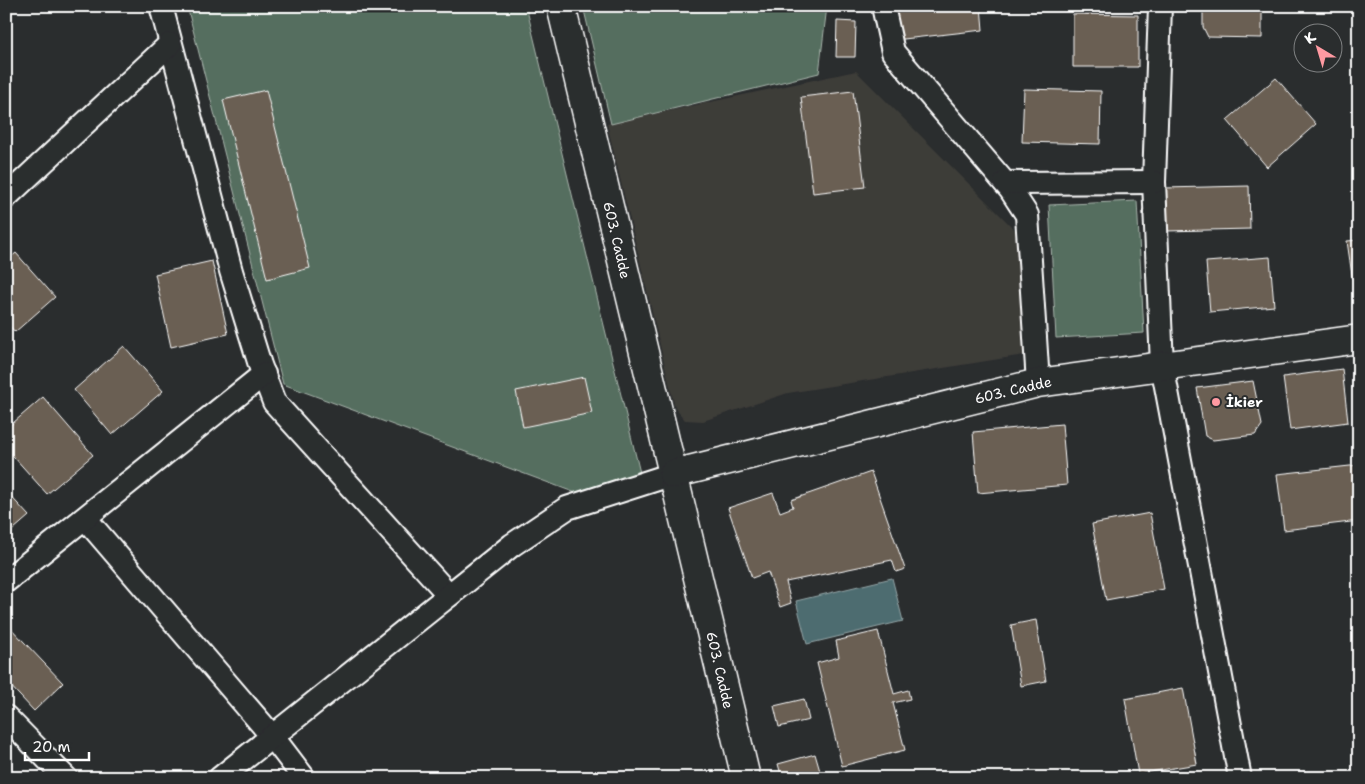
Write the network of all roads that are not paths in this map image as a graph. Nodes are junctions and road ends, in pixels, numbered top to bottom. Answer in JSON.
{"nodes":[{"id":1,"x":161,"y":6,"type":"edge"},
{"id":2,"x":561,"y":6,"type":"edge"},
{"id":3,"x":884,"y":6,"type":"edge"},
{"id":4,"x":1160,"y":6,"type":"edge"},
{"id":5,"x":170,"y":44,"type":"junction"},
{"id":6,"x":1154,"y":182,"type":"junction"},
{"id":7,"x":1005,"y":183,"type":"junction"},
{"id":8,"x":6,"y":197,"type":"edge"},
{"id":9,"x":1359,"y":339,"type":"edge"},
{"id":10,"x":1162,"y":365,"type":"junction"},
{"id":11,"x":264,"y":374,"type":"junction"},
{"id":12,"x":1038,"y":383,"type":"junction"},
{"id":13,"x":673,"y":474,"type":"junction"},
{"id":14,"x":85,"y":518,"type":"junction"},
{"id":15,"x":6,"y":581,"type":"edge"},
{"id":16,"x":448,"y":595,"type":"junction"},
{"id":17,"x":6,"y":717,"type":"edge"},
{"id":18,"x":272,"y":736,"type":"junction"},
{"id":19,"x":66,"y":778,"type":"edge"},
{"id":20,"x":220,"y":778,"type":"edge"},
{"id":21,"x":304,"y":778,"type":"edge"},
{"id":22,"x":746,"y":778,"type":"edge"},
{"id":23,"x":1240,"y":778,"type":"edge"}],
"edges":[{"from":1,"to":5,"type":"street"},
{"from":2,"to":13,"type":"street","name":"603. Cadde"},
{"from":3,"to":7,"type":"street"},
{"from":4,"to":6,"type":"street"},
{"from":5,"to":8,"type":"street"},
{"from":5,"to":11,"type":"street"},
{"from":6,"to":7,"type":"street"},
{"from":6,"to":10,"type":"street"},
{"from":7,"to":12,"type":"street"},
{"from":9,"to":10,"type":"street","name":"603. Cadde"},
{"from":10,"to":12,"type":"street","name":"603. Cadde"},
{"from":10,"to":23,"type":"street"},
{"from":11,"to":14,"type":"street"},
{"from":11,"to":16,"type":"street"},
{"from":12,"to":13,"type":"street","name":"603. Cadde"},
{"from":13,"to":16,"type":"street"},
{"from":13,"to":22,"type":"street","name":"603. Cadde"},
{"from":14,"to":15,"type":"street"},
{"from":14,"to":18,"type":"street"},
{"from":16,"to":18,"type":"street"},
{"from":17,"to":19,"type":"street"},
{"from":18,"to":20,"type":"street"},
{"from":18,"to":21,"type":"street"}]}
